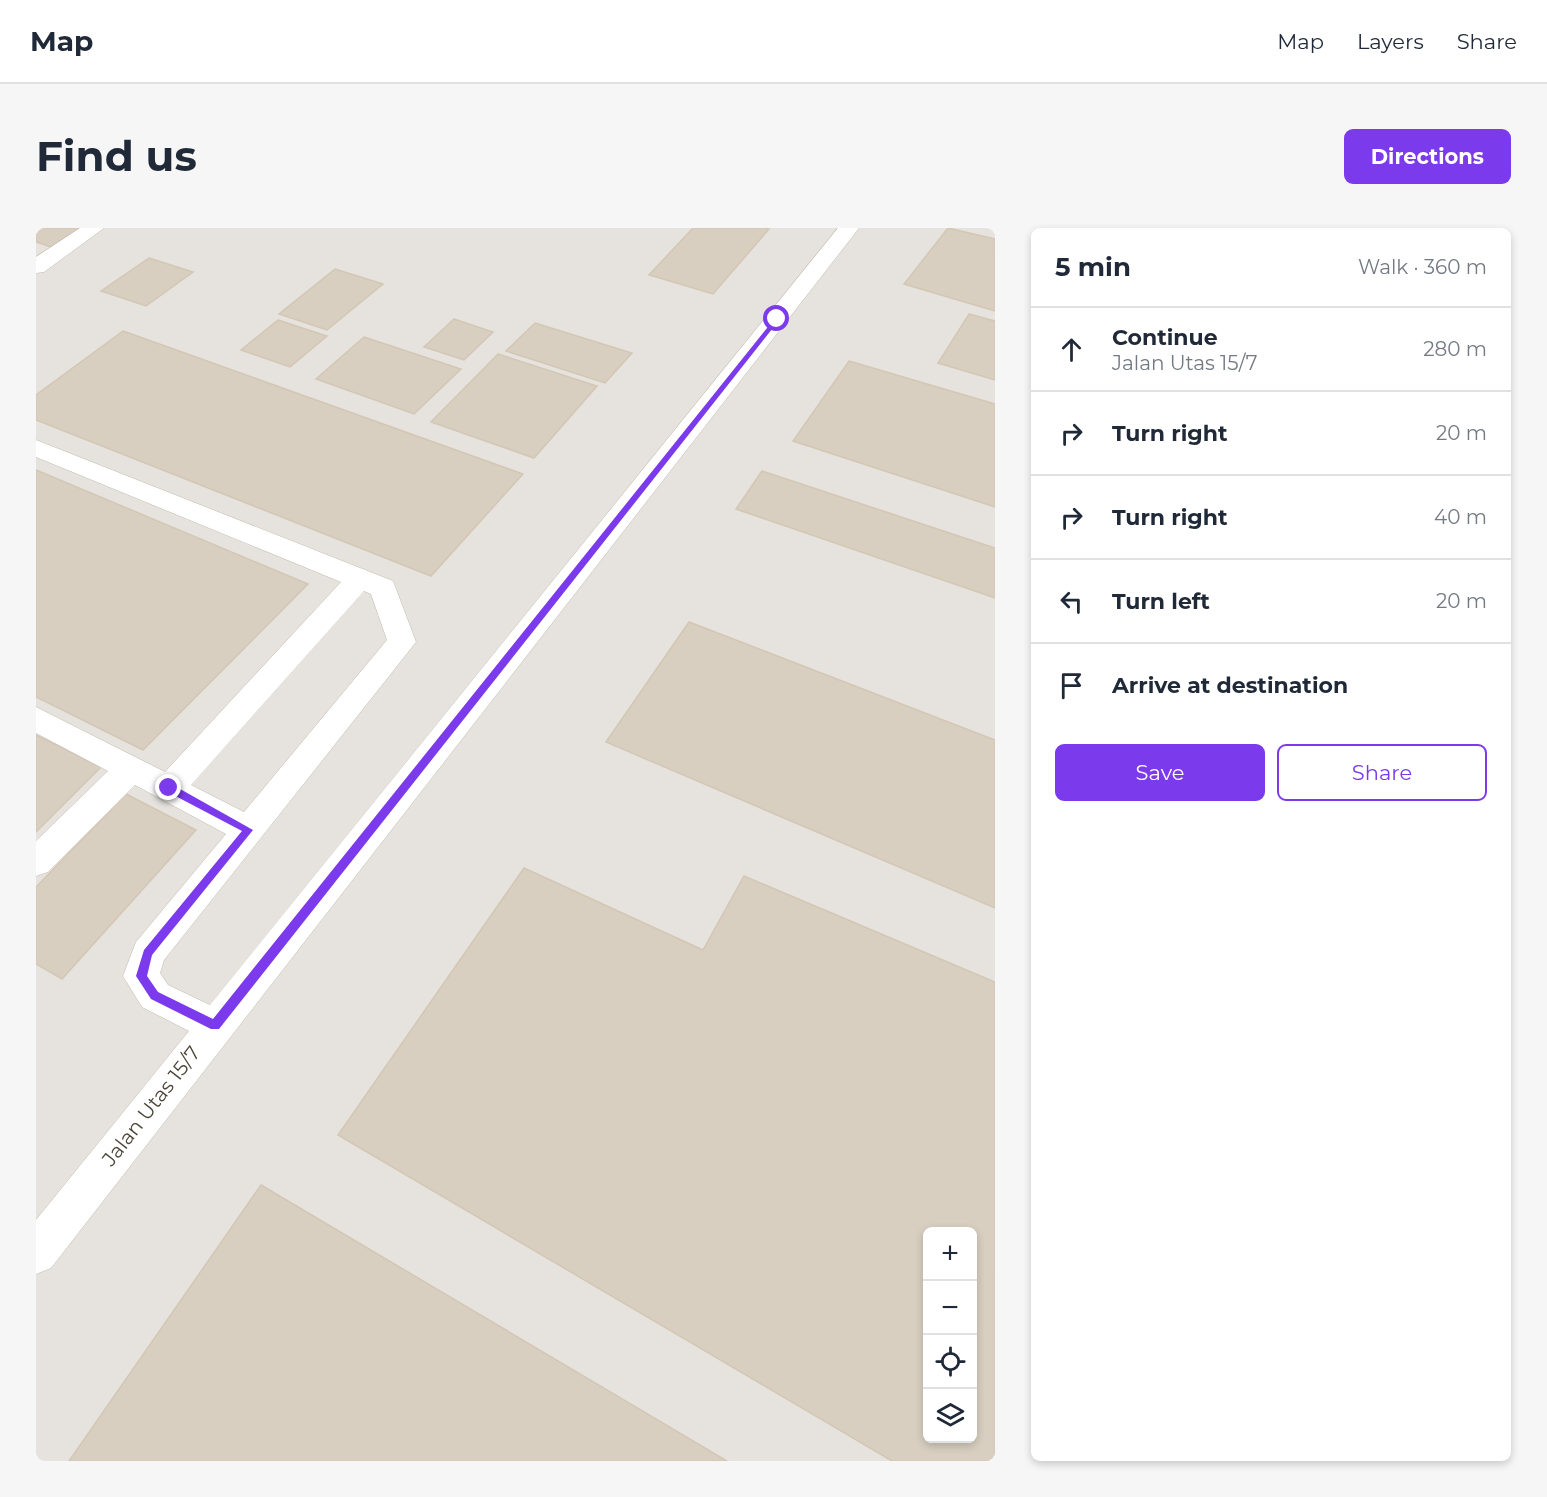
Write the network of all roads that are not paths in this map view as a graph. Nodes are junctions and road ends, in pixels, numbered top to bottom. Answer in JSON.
{"nodes":[{"id":1,"x":94,"y":228,"type":"edge"},
{"id":2,"x":849,"y":228,"type":"edge"},
{"id":3,"x":36,"y":267,"type":"edge"},
{"id":4,"x":36,"y":448,"type":"edge"},
{"id":5,"x":360,"y":578,"type":"junction"},
{"id":6,"x":36,"y":719,"type":"edge"},
{"id":7,"x":132,"y":768,"type":"junction"},
{"id":8,"x":169,"y":788,"type":"junction"},
{"id":9,"x":249,"y":830,"type":"junction"},
{"id":10,"x":36,"y":862,"type":"edge"},
{"id":11,"x":215,"y":1026,"type":"junction"},
{"id":12,"x":36,"y":1253,"type":"edge"}],
"edges":[{"from":1,"to":3,"type":"street"},
{"from":2,"to":11,"type":"street","name":"Jalan Utas 15/7"},
{"from":4,"to":5,"type":"street"},
{"from":5,"to":8,"type":"street"},
{"from":5,"to":9,"type":"street"},
{"from":6,"to":7,"type":"street"},
{"from":7,"to":8,"type":"street"},
{"from":7,"to":10,"type":"street"},
{"from":8,"to":9,"type":"street"},
{"from":9,"to":11,"type":"street"},
{"from":11,"to":12,"type":"street","name":"Jalan Utas 15/7"}]}
